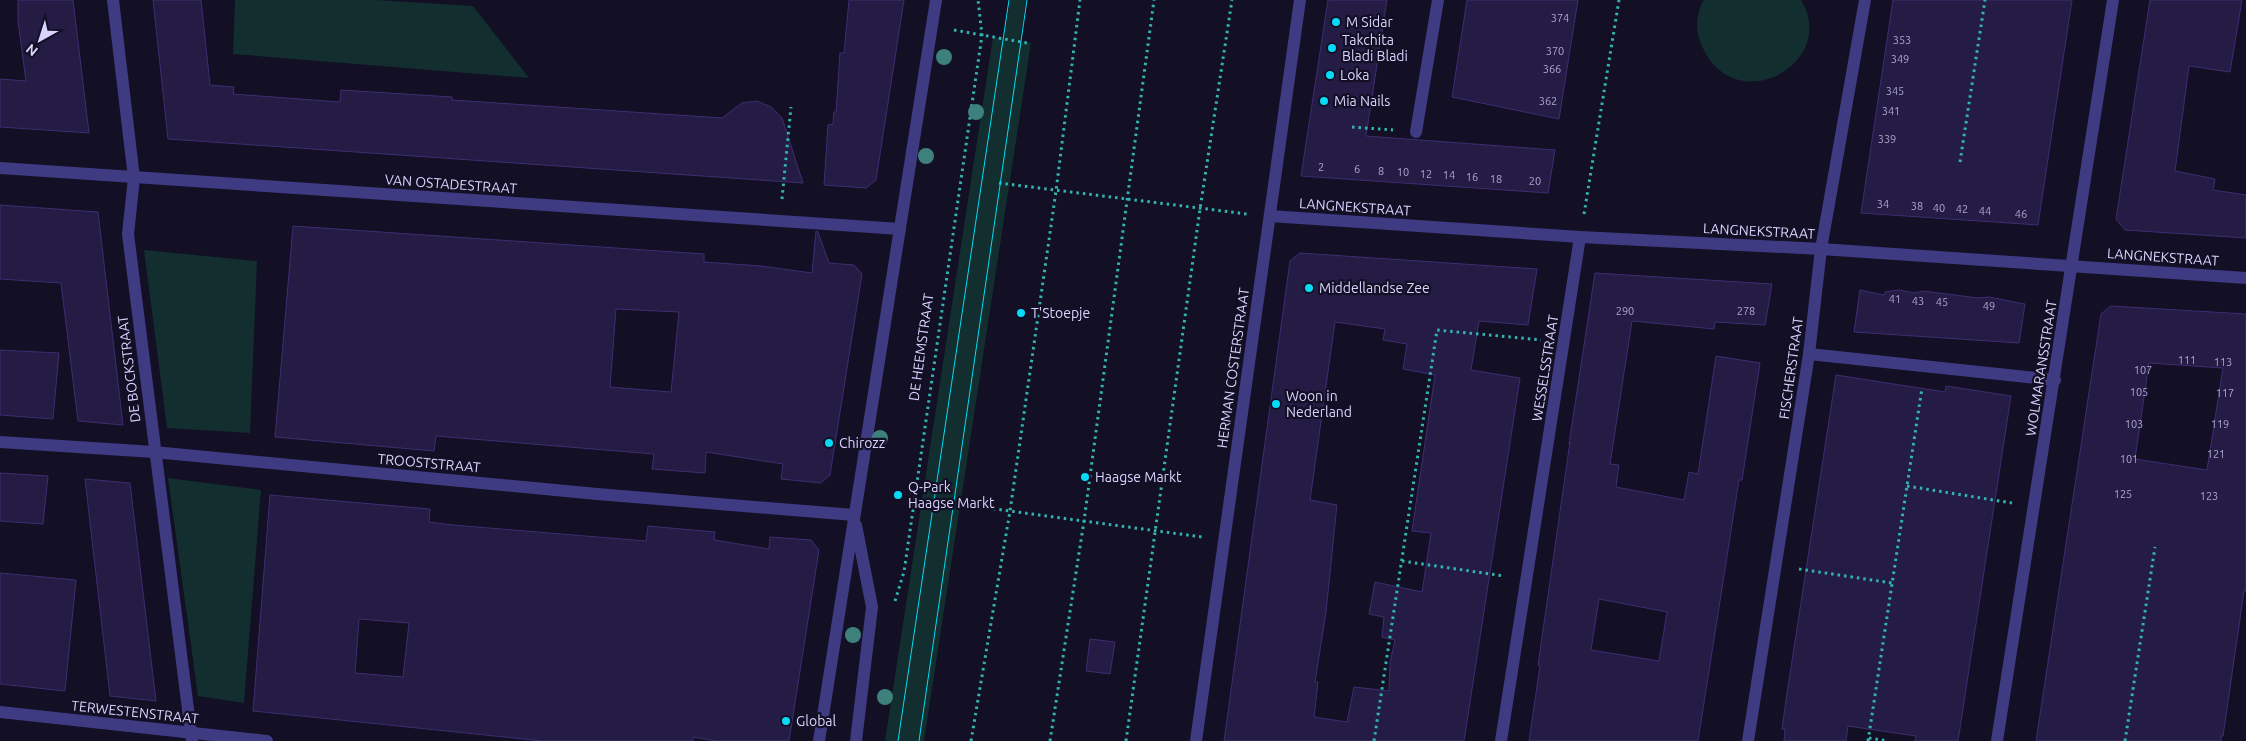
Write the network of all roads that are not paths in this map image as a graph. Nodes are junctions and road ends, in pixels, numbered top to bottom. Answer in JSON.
{"nodes":[{"id":1,"x":113,"y":0,"type":"edge"},
{"id":2,"x":936,"y":0,"type":"edge"},
{"id":3,"x":1300,"y":0,"type":"edge"},
{"id":4,"x":1438,"y":0,"type":"edge"},
{"id":5,"x":1865,"y":0,"type":"edge"},
{"id":6,"x":2113,"y":0,"type":"edge"},
{"id":7,"x":1416,"y":132,"type":"dead end"},
{"id":8,"x":0,"y":168,"type":"edge"},
{"id":9,"x":134,"y":178,"type":"junction"},
{"id":10,"x":1270,"y":216,"type":"junction"},
{"id":11,"x":900,"y":229,"type":"junction"},
{"id":12,"x":1580,"y":237,"type":"junction"},
{"id":13,"x":1821,"y":249,"type":"junction"},
{"id":14,"x":2073,"y":265,"type":"junction"},
{"id":15,"x":2246,"y":278,"type":"edge"},
{"id":16,"x":1809,"y":354,"type":"junction"},
{"id":17,"x":2055,"y":380,"type":"junction"},
{"id":18,"x":0,"y":442,"type":"edge"},
{"id":19,"x":154,"y":452,"type":"junction"},
{"id":20,"x":854,"y":515,"type":"junction"},
{"id":21,"x":0,"y":712,"type":"edge"},
{"id":22,"x":192,"y":737,"type":"edge"},
{"id":23,"x":267,"y":741,"type":"edge"},
{"id":24,"x":819,"y":741,"type":"edge"},
{"id":25,"x":856,"y":741,"type":"edge"},
{"id":26,"x":1196,"y":741,"type":"edge"},
{"id":27,"x":1501,"y":741,"type":"edge"},
{"id":28,"x":1748,"y":741,"type":"edge"},
{"id":29,"x":1997,"y":741,"type":"edge"}],
"edges":[{"from":1,"to":9,"type":"street","name":"DE BOCKSTRAAT"},
{"from":2,"to":11,"type":"street"},
{"from":3,"to":10,"type":"street","name":"HERMAN COSTERSTRAAT"},
{"from":4,"to":7,"type":"street"},
{"from":5,"to":13,"type":"street","name":"FISCHERSTRAAT"},
{"from":6,"to":14,"type":"street","name":"WOLMARANSSTRAAT"},
{"from":8,"to":9,"type":"street","name":"VAN OSTADESTRAAT"},
{"from":9,"to":11,"type":"street","name":"VAN OSTADESTRAAT"},
{"from":9,"to":19,"type":"street","name":"DE BOCKSTRAAT"},
{"from":10,"to":12,"type":"street","name":"LANGNEKSTRAAT"},
{"from":10,"to":26,"type":"street","name":"HERMAN COSTERSTRAAT"},
{"from":11,"to":20,"type":"street"},
{"from":12,"to":13,"type":"street","name":"LANGNEKSTRAAT"},
{"from":12,"to":27,"type":"street","name":"WESSELSSTRAAT"},
{"from":13,"to":14,"type":"street","name":"LANGNEKSTRAAT"},
{"from":13,"to":16,"type":"street","name":"FISCHERSTRAAT"},
{"from":14,"to":15,"type":"street","name":"LANGNEKSTRAAT"},
{"from":14,"to":17,"type":"street","name":"WOLMARANSSTRAAT"},
{"from":16,"to":17,"type":"street"},
{"from":16,"to":28,"type":"street","name":"FISCHERSTRAAT"},
{"from":17,"to":29,"type":"street","name":"WOLMARANSSTRAAT"},
{"from":18,"to":19,"type":"street","name":"TROOSTSTRAAT"},
{"from":19,"to":20,"type":"street","name":"TROOSTSTRAAT"},
{"from":19,"to":22,"type":"street","name":"DE BOCKSTRAAT"},
{"from":20,"to":24,"type":"street"},
{"from":20,"to":25,"type":"street"},
{"from":21,"to":22,"type":"street","name":"TERWESTENSTRAAT"},
{"from":22,"to":23,"type":"street","name":"TERWESTENSTRAAT"}]}
